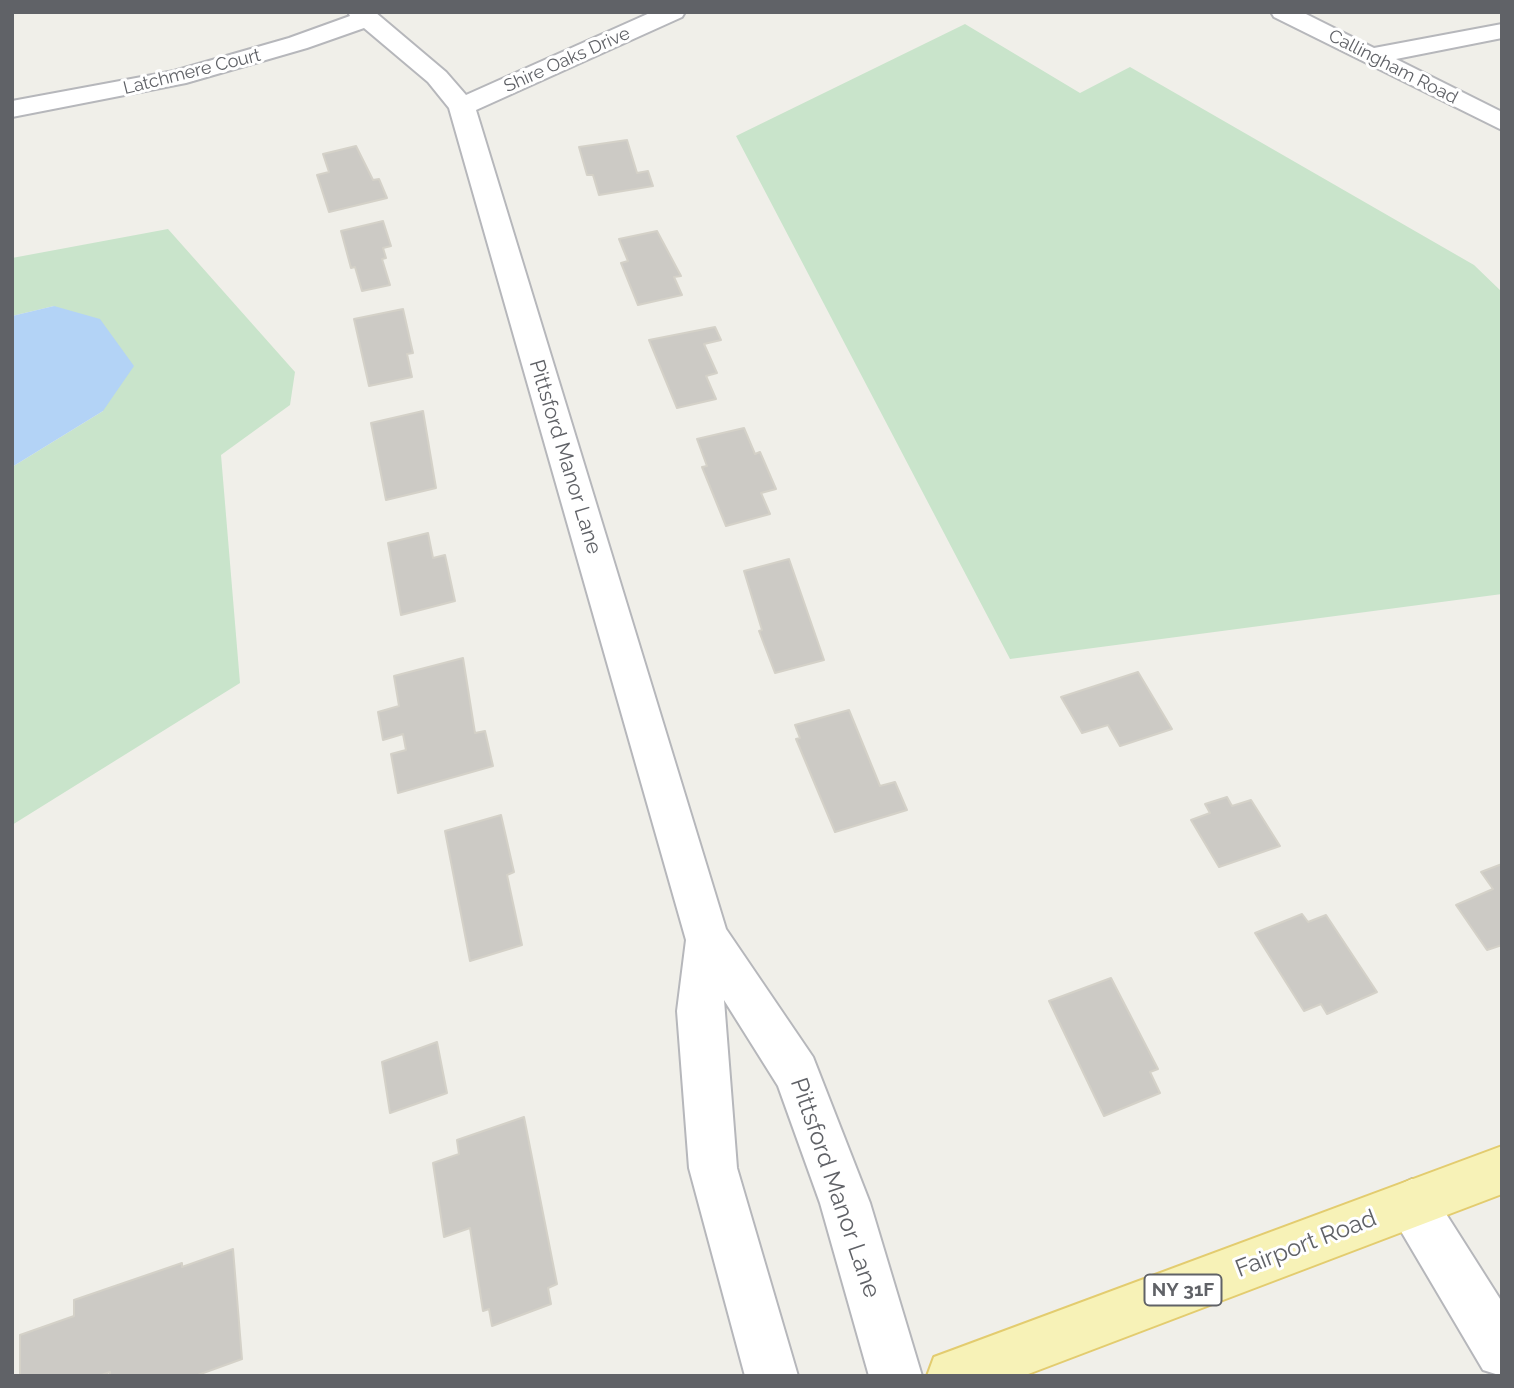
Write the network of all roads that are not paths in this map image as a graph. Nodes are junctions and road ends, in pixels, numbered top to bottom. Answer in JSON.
{"nodes":[{"id":1,"x":673,"y":12,"type":"edge"},
{"id":2,"x":1283,"y":12,"type":"edge"},
{"id":3,"x":363,"y":15,"type":"edge"},
{"id":4,"x":1502,"y":31,"type":"edge"},
{"id":5,"x":1373,"y":56,"type":"junction"},
{"id":6,"x":461,"y":107,"type":"junction"},
{"id":7,"x":12,"y":109,"type":"edge"},
{"id":8,"x":1502,"y":122,"type":"edge"},
{"id":9,"x":708,"y":940,"type":"junction"},
{"id":10,"x":1502,"y":1170,"type":"edge"},
{"id":11,"x":1412,"y":1204,"type":"junction"},
{"id":12,"x":1502,"y":1351,"type":"edge"},
{"id":13,"x":772,"y":1376,"type":"edge"},
{"id":14,"x":896,"y":1376,"type":"edge"},
{"id":15,"x":953,"y":1376,"type":"edge"}],
"edges":[{"from":1,"to":6,"type":"street","name":"Shire Oaks Drive"},
{"from":2,"to":5,"type":"street","name":"Callingham Road"},
{"from":3,"to":6,"type":"street","name":"Pittsford Manor Lane"},
{"from":3,"to":7,"type":"street","name":"Latchmere Court"},
{"from":4,"to":5,"type":"street"},
{"from":5,"to":8,"type":"street","name":"Callingham Road"},
{"from":6,"to":9,"type":"street","name":"Pittsford Manor Lane"},
{"from":9,"to":13,"type":"street","name":"Pittsford Manor Lane"},
{"from":9,"to":14,"type":"street","name":"Pittsford Manor Lane"},
{"from":10,"to":11,"type":"main road","name":"Fairport Road","number":"NY 31F"},
{"from":11,"to":12,"type":"street"},
{"from":11,"to":15,"type":"main road","name":"Fairport Road","number":"NY 31F"}]}
